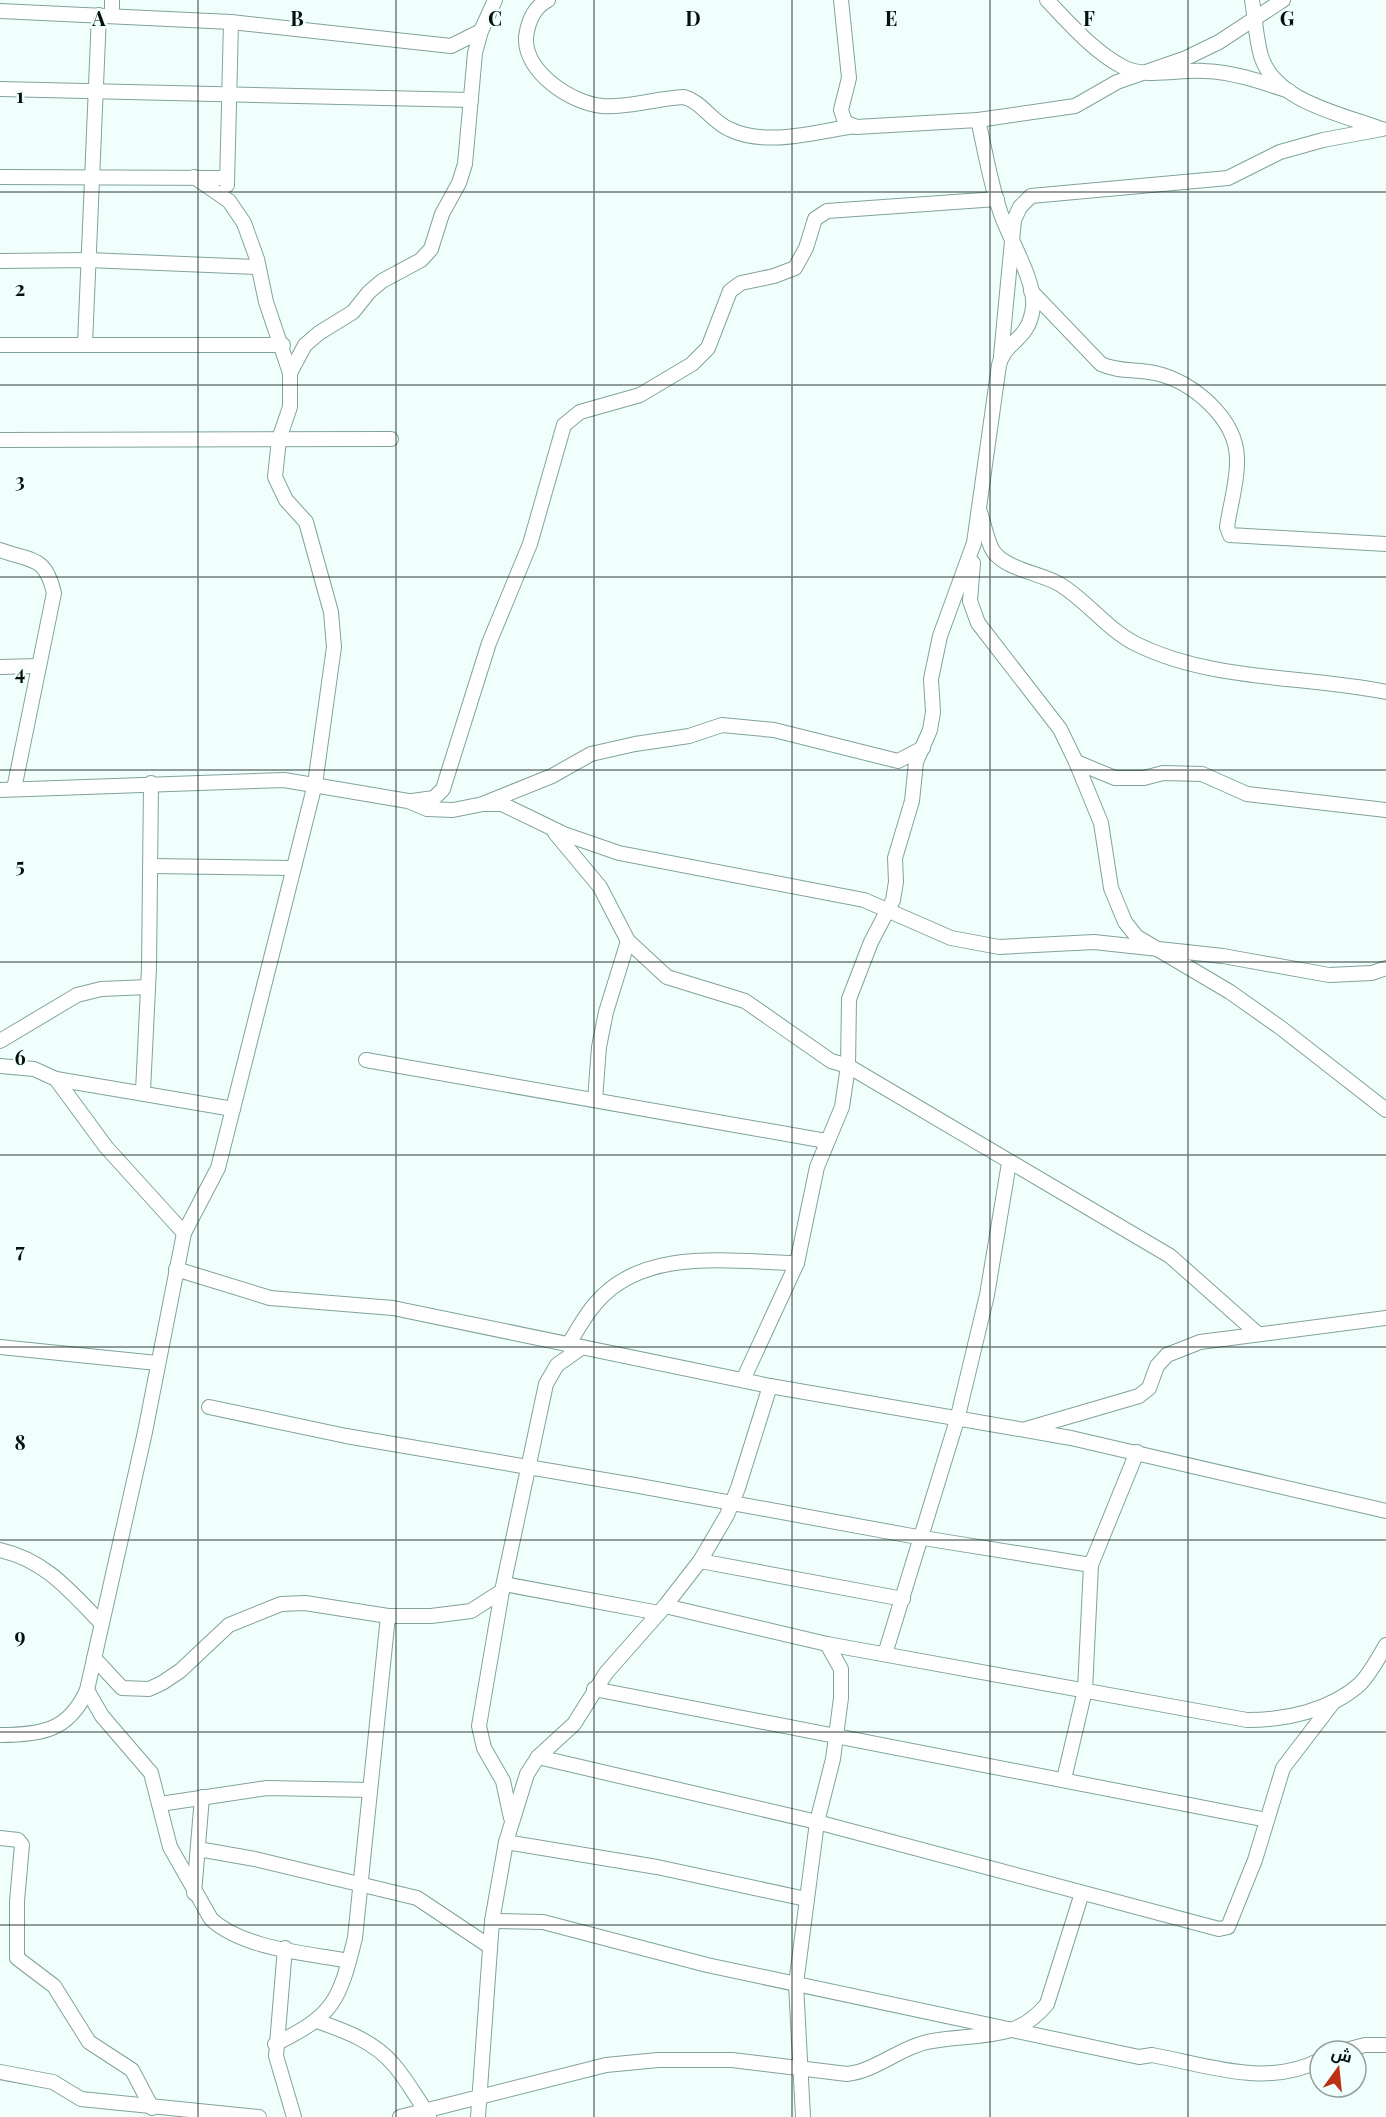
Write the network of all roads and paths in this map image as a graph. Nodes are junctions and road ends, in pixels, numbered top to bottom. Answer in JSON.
{"nodes":[{"id":1,"x":112,"y":0,"type":"edge"},
{"id":2,"x":495,"y":0,"type":"edge"},
{"id":3,"x":548,"y":0,"type":"edge"},
{"id":4,"x":841,"y":0,"type":"edge"},
{"id":5,"x":1047,"y":0,"type":"edge"},
{"id":6,"x":1252,"y":0,"type":"edge"},
{"id":7,"x":1283,"y":0,"type":"edge"},
{"id":8,"x":0,"y":11,"type":"edge"},
{"id":9,"x":106,"y":15,"type":"junction"},
{"id":10,"x":1255,"y":19,"type":"junction"},
{"id":11,"x":231,"y":22,"type":"junction"},
{"id":12,"x":481,"y":31,"type":"junction"},
{"id":13,"x":1145,"y":73,"type":"junction"},
{"id":14,"x":0,"y":89,"type":"edge"},
{"id":15,"x":96,"y":91,"type":"junction"},
{"id":16,"x":1289,"y":91,"type":"junction"},
{"id":17,"x":230,"y":93,"type":"junction"},
{"id":18,"x":471,"y":100,"type":"junction"},
{"id":19,"x":978,"y":120,"type":"junction"},
{"id":20,"x":854,"y":126,"type":"junction"},
{"id":21,"x":1385,"y":127,"type":"edge"},
{"id":22,"x":0,"y":177,"type":"edge"},
{"id":23,"x":92,"y":177,"type":"junction"},
{"id":24,"x":194,"y":177,"type":"junction"},
{"id":25,"x":227,"y":178,"type":"junction"},
{"id":26,"x":997,"y":199,"type":"junction"},
{"id":27,"x":229,"y":201,"type":"junction"},
{"id":28,"x":1011,"y":240,"type":"junction"},
{"id":29,"x":88,"y":260,"type":"junction"},
{"id":30,"x":0,"y":261,"type":"edge"},
{"id":31,"x":258,"y":267,"type":"junction"},
{"id":32,"x":1032,"y":291,"type":"junction"},
{"id":33,"x":85,"y":344,"type":"junction"},
{"id":34,"x":0,"y":345,"type":"edge"},
{"id":35,"x":283,"y":345,"type":"junction"},
{"id":36,"x":1001,"y":356,"type":"junction"},
{"id":37,"x":290,"y":372,"type":"junction"},
{"id":38,"x":279,"y":439,"type":"junction"},
{"id":39,"x":391,"y":439,"type":"dead end"},
{"id":40,"x":0,"y":440,"type":"edge"},
{"id":41,"x":979,"y":510,"type":"junction"},
{"id":42,"x":974,"y":543,"type":"junction"},
{"id":43,"x":1386,"y":544,"type":"edge"},
{"id":44,"x":0,"y":550,"type":"edge"},
{"id":45,"x":38,"y":666,"type":"junction"},
{"id":46,"x":0,"y":667,"type":"edge"},
{"id":47,"x":1386,"y":692,"type":"edge"},
{"id":48,"x":923,"y":748,"type":"junction"},
{"id":49,"x":1076,"y":762,"type":"junction"},
{"id":50,"x":151,"y":783,"type":"junction"},
{"id":51,"x":315,"y":784,"type":"junction"},
{"id":52,"x":7,"y":790,"type":"edge"},
{"id":53,"x":408,"y":801,"type":"junction"},
{"id":54,"x":483,"y":804,"type":"junction"},
{"id":55,"x":1386,"y":810,"type":"edge"},
{"id":56,"x":550,"y":827,"type":"junction"},
{"id":57,"x":151,"y":866,"type":"junction"},
{"id":58,"x":292,"y":868,"type":"junction"},
{"id":59,"x":888,"y":910,"type":"junction"},
{"id":60,"x":628,"y":940,"type":"junction"},
{"id":61,"x":1158,"y":950,"type":"junction"},
{"id":62,"x":1386,"y":968,"type":"edge"},
{"id":63,"x":148,"y":987,"type":"junction"},
{"id":64,"x":0,"y":1041,"type":"edge"},
{"id":65,"x":366,"y":1060,"type":"dead end"},
{"id":66,"x":0,"y":1066,"type":"edge"},
{"id":67,"x":848,"y":1066,"type":"junction"},
{"id":68,"x":56,"y":1079,"type":"junction"},
{"id":69,"x":142,"y":1091,"type":"junction"},
{"id":70,"x":595,"y":1100,"type":"junction"},
{"id":71,"x":233,"y":1109,"type":"junction"},
{"id":72,"x":1386,"y":1110,"type":"edge"},
{"id":73,"x":826,"y":1141,"type":"junction"},
{"id":74,"x":1009,"y":1163,"type":"junction"},
{"id":75,"x":184,"y":1233,"type":"junction"},
{"id":76,"x":797,"y":1263,"type":"junction"},
{"id":77,"x":176,"y":1269,"type":"junction"},
{"id":78,"x":1386,"y":1318,"type":"edge"},
{"id":79,"x":1258,"y":1334,"type":"junction"},
{"id":80,"x":0,"y":1347,"type":"edge"},
{"id":81,"x":575,"y":1347,"type":"junction"},
{"id":82,"x":157,"y":1364,"type":"junction"},
{"id":83,"x":742,"y":1380,"type":"junction"},
{"id":84,"x":770,"y":1386,"type":"junction"},
{"id":85,"x":209,"y":1407,"type":"dead end"},
{"id":86,"x":957,"y":1420,"type":"junction"},
{"id":87,"x":1021,"y":1430,"type":"junction"},
{"id":88,"x":1137,"y":1452,"type":"junction"},
{"id":89,"x":530,"y":1469,"type":"junction"},
{"id":90,"x":732,"y":1503,"type":"junction"},
{"id":91,"x":1386,"y":1511,"type":"edge"},
{"id":92,"x":923,"y":1538,"type":"junction"},
{"id":93,"x":0,"y":1550,"type":"edge"},
{"id":94,"x":700,"y":1561,"type":"junction"},
{"id":95,"x":1090,"y":1564,"type":"junction"},
{"id":96,"x":503,"y":1587,"type":"junction"},
{"id":97,"x":903,"y":1599,"type":"junction"},
{"id":98,"x":662,"y":1609,"type":"junction"},
{"id":99,"x":388,"y":1616,"type":"junction"},
{"id":100,"x":101,"y":1623,"type":"junction"},
{"id":101,"x":827,"y":1644,"type":"junction"},
{"id":102,"x":1386,"y":1645,"type":"edge"},
{"id":103,"x":885,"y":1654,"type":"junction"},
{"id":104,"x":94,"y":1658,"type":"junction"},
{"id":105,"x":594,"y":1689,"type":"junction"},
{"id":106,"x":1085,"y":1689,"type":"junction"},
{"id":107,"x":87,"y":1690,"type":"junction"},
{"id":108,"x":1332,"y":1704,"type":"junction"},
{"id":109,"x":0,"y":1735,"type":"edge"},
{"id":110,"x":835,"y":1738,"type":"junction"},
{"id":111,"x":538,"y":1757,"type":"junction"},
{"id":112,"x":1064,"y":1779,"type":"junction"},
{"id":113,"x":370,"y":1790,"type":"junction"},
{"id":114,"x":202,"y":1797,"type":"junction"},
{"id":115,"x":160,"y":1804,"type":"junction"},
{"id":116,"x":511,"y":1819,"type":"junction"},
{"id":117,"x":1268,"y":1820,"type":"junction"},
{"id":118,"x":817,"y":1822,"type":"junction"},
{"id":119,"x":0,"y":1838,"type":"edge"},
{"id":120,"x":506,"y":1842,"type":"junction"},
{"id":121,"x":198,"y":1849,"type":"junction"},
{"id":122,"x":360,"y":1884,"type":"junction"},
{"id":123,"x":194,"y":1893,"type":"junction"},
{"id":124,"x":1082,"y":1893,"type":"junction"},
{"id":125,"x":806,"y":1899,"type":"junction"},
{"id":126,"x":492,"y":1921,"type":"junction"},
{"id":127,"x":489,"y":1946,"type":"junction"},
{"id":128,"x":285,"y":1948,"type":"junction"},
{"id":129,"x":349,"y":1961,"type":"junction"},
{"id":130,"x":796,"y":1984,"type":"junction"},
{"id":131,"x":317,"y":2021,"type":"junction"},
{"id":132,"x":1011,"y":2030,"type":"junction"},
{"id":133,"x":275,"y":2044,"type":"junction"},
{"id":134,"x":1368,"y":2045,"type":"edge"},
{"id":135,"x":1386,"y":2045,"type":"edge"},
{"id":136,"x":1308,"y":2067,"type":"edge"},
{"id":137,"x":801,"y":2069,"type":"junction"},
{"id":138,"x":0,"y":2072,"type":"edge"},
{"id":139,"x":477,"y":2096,"type":"junction"},
{"id":140,"x":152,"y":2108,"type":"junction"},
{"id":141,"x":428,"y":2114,"type":"edge"},
{"id":142,"x":259,"y":2117,"type":"edge"},
{"id":143,"x":294,"y":2117,"type":"edge"},
{"id":144,"x":400,"y":2117,"type":"edge"},
{"id":145,"x":478,"y":2117,"type":"edge"},
{"id":146,"x":803,"y":2117,"type":"edge"}],
"edges":[{"from":1,"to":9,"type":"street"},
{"from":2,"to":12,"type":"street"},
{"from":3,"to":20,"type":"street"},
{"from":4,"to":20,"type":"street"},
{"from":5,"to":13,"type":"street"},
{"from":6,"to":10,"type":"street"},
{"from":7,"to":10,"type":"street"},
{"from":8,"to":9,"type":"street"},
{"from":9,"to":11,"type":"street"},
{"from":9,"to":15,"type":"street"},
{"from":10,"to":13,"type":"street"},
{"from":10,"to":16,"type":"street"},
{"from":11,"to":12,"type":"street"},
{"from":11,"to":17,"type":"street"},
{"from":12,"to":18,"type":"street"},
{"from":13,"to":16,"type":"street"},
{"from":13,"to":19,"type":"street"},
{"from":14,"to":15,"type":"street"},
{"from":15,"to":17,"type":"street"},
{"from":15,"to":23,"type":"street"},
{"from":16,"to":21,"type":"street"},
{"from":17,"to":18,"type":"street"},
{"from":17,"to":25,"type":"street"},
{"from":18,"to":37,"type":"street"},
{"from":19,"to":20,"type":"street"},
{"from":19,"to":26,"type":"street"},
{"from":21,"to":28,"type":"street"},
{"from":22,"to":23,"type":"street"},
{"from":23,"to":24,"type":"street"},
{"from":23,"to":29,"type":"street"},
{"from":24,"to":25,"type":"street"},
{"from":24,"to":27,"type":"street"},
{"from":25,"to":27,"type":"street"},
{"from":26,"to":28,"type":"street"},
{"from":26,"to":53,"type":"street"},
{"from":27,"to":31,"type":"street"},
{"from":28,"to":32,"type":"street"},
{"from":28,"to":36,"type":"street"},
{"from":29,"to":30,"type":"street"},
{"from":29,"to":31,"type":"street"},
{"from":29,"to":33,"type":"street"},
{"from":31,"to":35,"type":"street"},
{"from":32,"to":36,"type":"street"},
{"from":32,"to":43,"type":"street"},
{"from":33,"to":34,"type":"street"},
{"from":33,"to":35,"type":"street"},
{"from":35,"to":37,"type":"street"},
{"from":36,"to":41,"type":"street"},
{"from":37,"to":38,"type":"street"},
{"from":38,"to":39,"type":"street"},
{"from":38,"to":40,"type":"street"},
{"from":38,"to":51,"type":"street"},
{"from":41,"to":42,"type":"street"},
{"from":41,"to":47,"type":"street"},
{"from":42,"to":48,"type":"street"},
{"from":42,"to":49,"type":"street"},
{"from":44,"to":45,"type":"street"},
{"from":45,"to":46,"type":"street"},
{"from":45,"to":52,"type":"street"},
{"from":48,"to":54,"type":"street"},
{"from":48,"to":59,"type":"street"},
{"from":49,"to":55,"type":"street"},
{"from":49,"to":61,"type":"street"},
{"from":50,"to":51,"type":"street"},
{"from":50,"to":52,"type":"street"},
{"from":50,"to":57,"type":"street"},
{"from":51,"to":53,"type":"street"},
{"from":51,"to":58,"type":"street"},
{"from":53,"to":54,"type":"street"},
{"from":54,"to":56,"type":"street"},
{"from":56,"to":59,"type":"street"},
{"from":56,"to":60,"type":"street"},
{"from":57,"to":58,"type":"street"},
{"from":57,"to":63,"type":"street"},
{"from":58,"to":71,"type":"street"},
{"from":59,"to":61,"type":"street"},
{"from":59,"to":67,"type":"street"},
{"from":60,"to":67,"type":"street"},
{"from":60,"to":70,"type":"street"},
{"from":61,"to":62,"type":"street"},
{"from":61,"to":72,"type":"street"},
{"from":63,"to":64,"type":"street"},
{"from":63,"to":69,"type":"street"},
{"from":65,"to":70,"type":"street"},
{"from":66,"to":68,"type":"street"},
{"from":67,"to":73,"type":"street"},
{"from":67,"to":74,"type":"street"},
{"from":68,"to":69,"type":"street"},
{"from":68,"to":75,"type":"street"},
{"from":69,"to":71,"type":"street"},
{"from":70,"to":73,"type":"street"},
{"from":71,"to":75,"type":"street"},
{"from":73,"to":76,"type":"street"},
{"from":74,"to":79,"type":"street"},
{"from":74,"to":86,"type":"street"},
{"from":75,"to":77,"type":"street"},
{"from":76,"to":81,"type":"street"},
{"from":76,"to":83,"type":"street"},
{"from":77,"to":81,"type":"street"},
{"from":77,"to":82,"type":"street"},
{"from":78,"to":79,"type":"street"},
{"from":79,"to":87,"type":"street"},
{"from":80,"to":82,"type":"street"},
{"from":81,"to":83,"type":"street"},
{"from":81,"to":89,"type":"street"},
{"from":82,"to":100,"type":"street"},
{"from":83,"to":84,"type":"street"},
{"from":84,"to":86,"type":"street"},
{"from":84,"to":90,"type":"street"},
{"from":85,"to":89,"type":"street"},
{"from":86,"to":87,"type":"street"},
{"from":86,"to":92,"type":"street"},
{"from":87,"to":88,"type":"street"},
{"from":88,"to":91,"type":"street"},
{"from":88,"to":95,"type":"street"},
{"from":89,"to":90,"type":"street"},
{"from":89,"to":96,"type":"street"},
{"from":90,"to":92,"type":"street"},
{"from":90,"to":94,"type":"street"},
{"from":92,"to":95,"type":"street"},
{"from":92,"to":97,"type":"street"},
{"from":93,"to":100,"type":"street"},
{"from":94,"to":97,"type":"street"},
{"from":94,"to":98,"type":"street"},
{"from":95,"to":106,"type":"street"},
{"from":96,"to":98,"type":"street"},
{"from":96,"to":99,"type":"street"},
{"from":96,"to":116,"type":"street"},
{"from":97,"to":103,"type":"street"},
{"from":98,"to":101,"type":"street"},
{"from":98,"to":105,"type":"street"},
{"from":99,"to":104,"type":"street"},
{"from":99,"to":113,"type":"street"},
{"from":100,"to":104,"type":"street"},
{"from":101,"to":103,"type":"street"},
{"from":101,"to":110,"type":"street"},
{"from":102,"to":108,"type":"street"},
{"from":103,"to":106,"type":"street"},
{"from":104,"to":107,"type":"street"},
{"from":105,"to":110,"type":"street"},
{"from":105,"to":111,"type":"street"},
{"from":106,"to":108,"type":"street"},
{"from":106,"to":112,"type":"street"},
{"from":107,"to":109,"type":"street"},
{"from":107,"to":115,"type":"street"},
{"from":108,"to":117,"type":"street"},
{"from":110,"to":112,"type":"street"},
{"from":110,"to":118,"type":"street"},
{"from":111,"to":116,"type":"street"},
{"from":111,"to":118,"type":"street"},
{"from":112,"to":117,"type":"street"},
{"from":113,"to":114,"type":"street"},
{"from":113,"to":122,"type":"street"},
{"from":114,"to":115,"type":"street"},
{"from":114,"to":121,"type":"street"},
{"from":115,"to":123,"type":"street"},
{"from":116,"to":120,"type":"street"},
{"from":117,"to":124,"type":"street"},
{"from":118,"to":124,"type":"street"},
{"from":118,"to":125,"type":"street"},
{"from":119,"to":140,"type":"street"},
{"from":120,"to":125,"type":"street"},
{"from":120,"to":126,"type":"street"},
{"from":121,"to":122,"type":"street"},
{"from":121,"to":123,"type":"street"},
{"from":122,"to":127,"type":"street"},
{"from":122,"to":129,"type":"street"},
{"from":123,"to":128,"type":"street"},
{"from":124,"to":132,"type":"street"},
{"from":125,"to":130,"type":"street"},
{"from":126,"to":127,"type":"street"},
{"from":126,"to":130,"type":"street"},
{"from":127,"to":139,"type":"street"},
{"from":128,"to":129,"type":"street"},
{"from":128,"to":133,"type":"street"},
{"from":129,"to":131,"type":"street"},
{"from":130,"to":132,"type":"street"},
{"from":130,"to":137,"type":"street"},
{"from":131,"to":133,"type":"street"},
{"from":131,"to":141,"type":"street"},
{"from":132,"to":136,"type":"street"},
{"from":132,"to":137,"type":"street"},
{"from":133,"to":143,"type":"street"},
{"from":134,"to":135,"type":"street"},
{"from":137,"to":139,"type":"street"},
{"from":137,"to":146,"type":"street"},
{"from":138,"to":140,"type":"street"},
{"from":139,"to":141,"type":"street"},
{"from":139,"to":145,"type":"street"},
{"from":140,"to":142,"type":"street"},
{"from":141,"to":144,"type":"street"}]}
